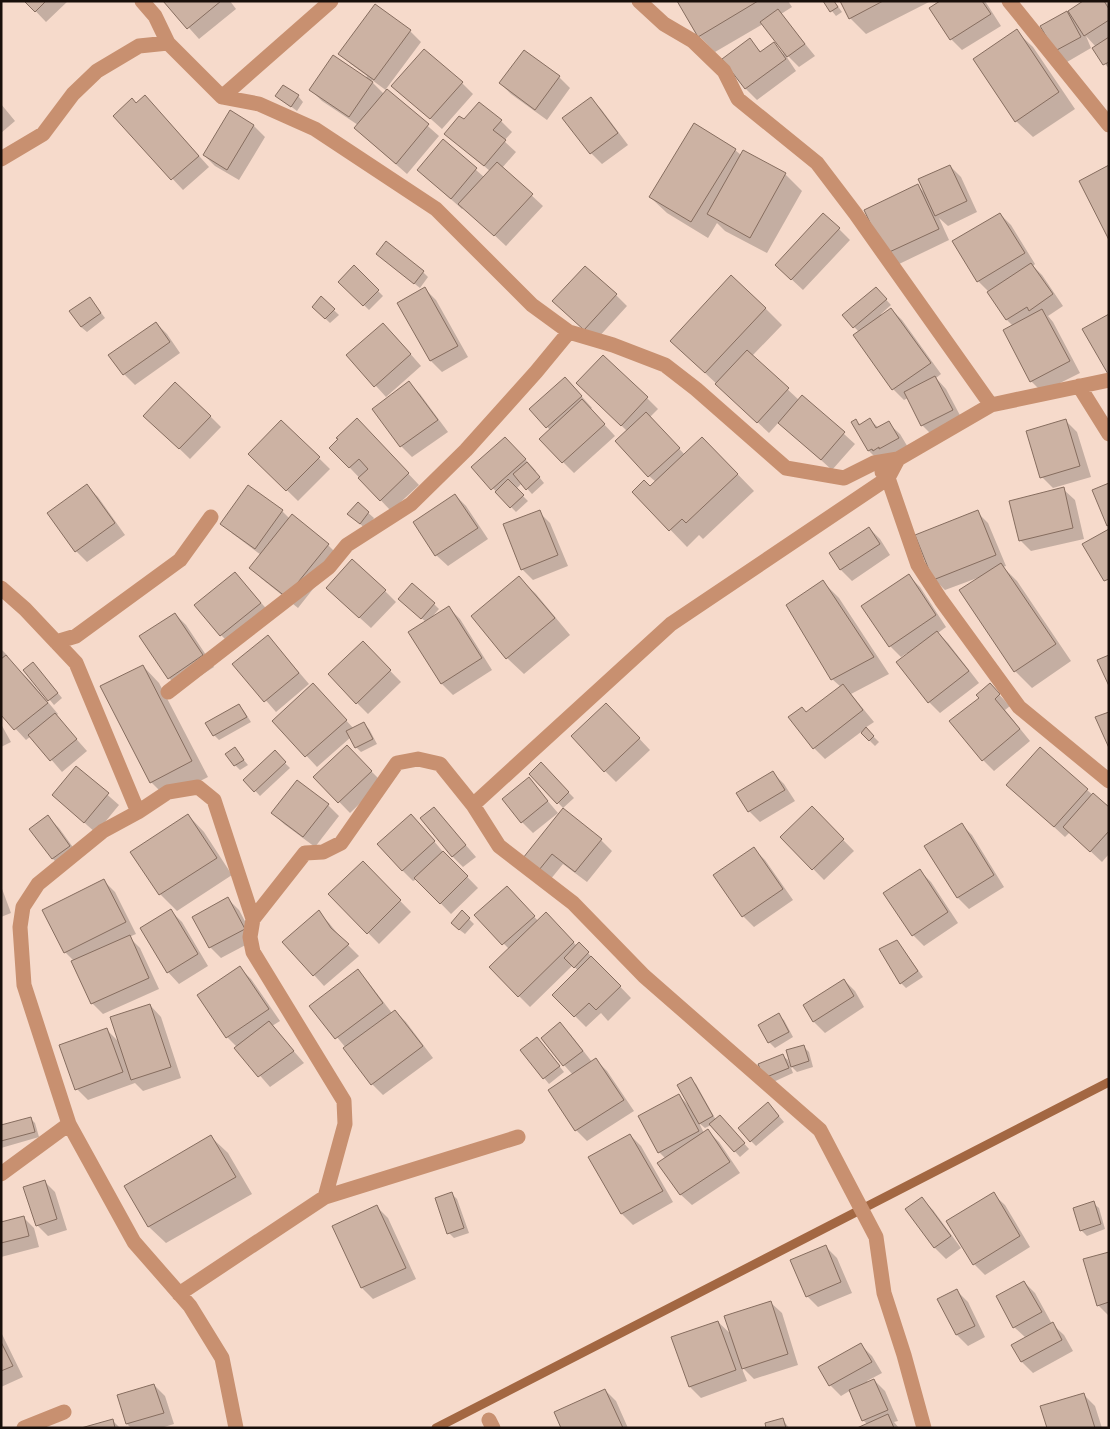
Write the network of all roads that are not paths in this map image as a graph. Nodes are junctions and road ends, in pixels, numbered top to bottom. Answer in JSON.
{"nodes":[{"id":1,"x":142,"y":1,"type":"edge"},
{"id":2,"x":332,"y":1,"type":"edge"},
{"id":3,"x":639,"y":1,"type":"edge"},
{"id":4,"x":1009,"y":1,"type":"edge"},
{"id":5,"x":168,"y":42,"type":"junction"},
{"id":6,"x":222,"y":97,"type":"junction"},
{"id":7,"x":1109,"y":125,"type":"edge"},
{"id":8,"x":1,"y":159,"type":"edge"},
{"id":9,"x":568,"y":332,"type":"junction"},
{"id":10,"x":1109,"y":380,"type":"edge"},
{"id":11,"x":1078,"y":386,"type":"junction"},
{"id":12,"x":991,"y":406,"type":"junction"},
{"id":13,"x":1109,"y":434,"type":"edge"},
{"id":14,"x":898,"y":459,"type":"junction"},
{"id":15,"x":874,"y":463,"type":"junction"},
{"id":16,"x":888,"y":478,"type":"junction"},
{"id":17,"x":211,"y":517,"type":"dead end"},
{"id":18,"x":1,"y":588,"type":"edge"},
{"id":19,"x":56,"y":642,"type":"junction"},
{"id":20,"x":168,"y":692,"type":"dead end"},
{"id":21,"x":1109,"y":781,"type":"edge"},
{"id":22,"x":473,"y":805,"type":"junction"},
{"id":23,"x":138,"y":812,"type":"junction"},
{"id":24,"x":253,"y":919,"type":"junction"},
{"id":25,"x":69,"y":1124,"type":"junction"},
{"id":26,"x":518,"y":1137,"type":"dead end"},
{"id":27,"x":1,"y":1174,"type":"edge"},
{"id":28,"x":325,"y":1196,"type":"junction"},
{"id":29,"x":179,"y":1294,"type":"junction"},
{"id":30,"x":64,"y":1412,"type":"dead end"},
{"id":31,"x":24,"y":1428,"type":"edge"},
{"id":32,"x":236,"y":1428,"type":"edge"},
{"id":33,"x":924,"y":1428,"type":"edge"}],
"edges":[{"from":1,"to":5,"type":"street"},
{"from":2,"to":6,"type":"street"},
{"from":3,"to":12,"type":"street"},
{"from":4,"to":7,"type":"street"},
{"from":5,"to":6,"type":"street"},
{"from":5,"to":8,"type":"street"},
{"from":6,"to":9,"type":"street"},
{"from":9,"to":15,"type":"street"},
{"from":9,"to":20,"type":"street"},
{"from":10,"to":11,"type":"street"},
{"from":11,"to":12,"type":"street"},
{"from":11,"to":13,"type":"street"},
{"from":12,"to":14,"type":"street"},
{"from":14,"to":15,"type":"street"},
{"from":14,"to":16,"type":"street"},
{"from":15,"to":16,"type":"street"},
{"from":16,"to":21,"type":"street"},
{"from":16,"to":22,"type":"street"},
{"from":17,"to":19,"type":"street"},
{"from":18,"to":19,"type":"street"},
{"from":19,"to":23,"type":"street"},
{"from":22,"to":24,"type":"street"},
{"from":22,"to":33,"type":"street"},
{"from":23,"to":24,"type":"street"},
{"from":23,"to":25,"type":"street"},
{"from":24,"to":28,"type":"street"},
{"from":25,"to":27,"type":"street"},
{"from":25,"to":29,"type":"street"},
{"from":26,"to":28,"type":"street"},
{"from":28,"to":29,"type":"street"},
{"from":29,"to":32,"type":"street"},
{"from":30,"to":31,"type":"street"}]}
